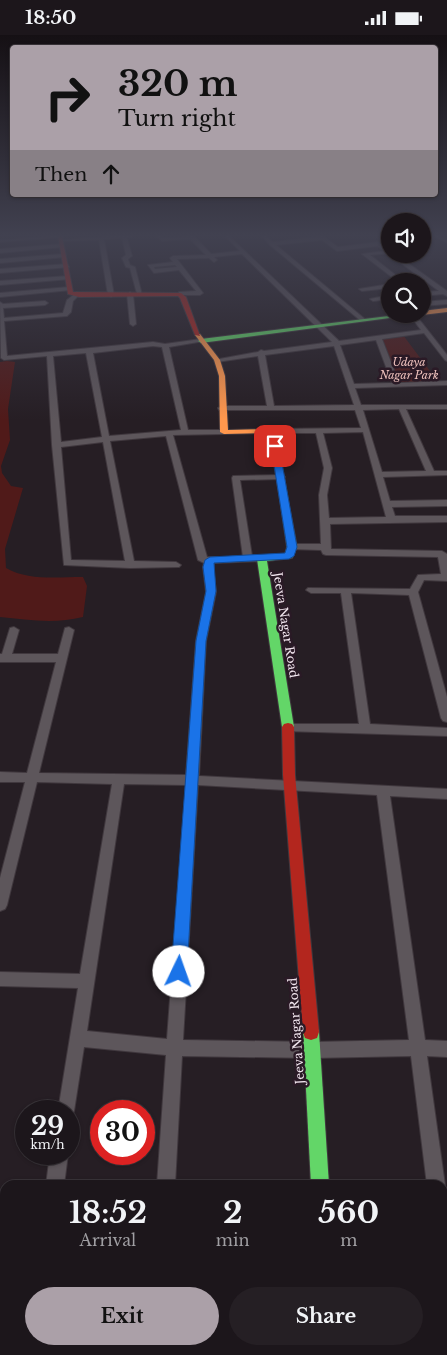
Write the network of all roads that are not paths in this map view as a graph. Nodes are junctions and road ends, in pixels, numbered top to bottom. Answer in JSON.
{"nodes":[{"id":1,"x":70,"y":298,"type":"edge"},
{"id":2,"x":135,"y":298,"type":"edge"},
{"id":3,"x":184,"y":298,"type":"edge"},
{"id":4,"x":291,"y":298,"type":"edge"},
{"id":5,"x":337,"y":298,"type":"edge"},
{"id":6,"x":381,"y":298,"type":"edge"},
{"id":7,"x":373,"y":299,"type":"dead end"},
{"id":8,"x":447,"y":302,"type":"edge"},
{"id":9,"x":45,"y":303,"type":"dead end"},
{"id":10,"x":431,"y":303,"type":"edge"},
{"id":11,"x":0,"y":305,"type":"edge"},
{"id":12,"x":447,"y":310,"type":"edge"},
{"id":13,"x":431,"y":312,"type":"edge"},
{"id":14,"x":381,"y":318,"type":"edge"},
{"id":15,"x":2,"y":320,"type":"edge"},
{"id":16,"x":363,"y":320,"type":"junction"},
{"id":17,"x":419,"y":323,"type":"edge"},
{"id":18,"x":133,"y":324,"type":"dead end"},
{"id":19,"x":319,"y":325,"type":"junction"},
{"id":20,"x":425,"y":331,"type":"junction"},
{"id":21,"x":1,"y":335,"type":"edge"},
{"id":22,"x":378,"y":337,"type":"junction"},
{"id":23,"x":201,"y":341,"type":"junction"},
{"id":24,"x":336,"y":342,"type":"junction"},
{"id":25,"x":165,"y":346,"type":"junction"},
{"id":26,"x":89,"y":351,"type":"junction"},
{"id":27,"x":261,"y":352,"type":"junction"},
{"id":28,"x":50,"y":355,"type":"junction"},
{"id":29,"x":447,"y":359,"type":"edge"},
{"id":30,"x":216,"y":360,"type":"junction"},
{"id":31,"x":447,"y":383,"type":"edge"},
{"id":32,"x":396,"y":385,"type":"junction"},
{"id":33,"x":352,"y":386,"type":"junction"},
{"id":34,"x":271,"y":407,"type":"junction"},
{"id":35,"x":447,"y":407,"type":"edge"},
{"id":36,"x":222,"y":408,"type":"junction"},
{"id":37,"x":358,"y":408,"type":"junction"},
{"id":38,"x":402,"y":408,"type":"junction"},
{"id":39,"x":366,"y":430,"type":"junction"},
{"id":40,"x":272,"y":431,"type":"junction"},
{"id":41,"x":319,"y":431,"type":"junction"},
{"id":42,"x":185,"y":432,"type":"junction"},
{"id":43,"x":224,"y":432,"type":"junction"},
{"id":44,"x":169,"y":434,"type":"junction"},
{"id":45,"x":106,"y":439,"type":"junction"},
{"id":46,"x":56,"y":445,"type":"junction"},
{"id":47,"x":431,"y":473,"type":"junction"},
{"id":48,"x":447,"y":473,"type":"edge"},
{"id":49,"x":379,"y":475,"type":"junction"},
{"id":50,"x":281,"y":477,"type":"junction"},
{"id":51,"x":387,"y":503,"type":"junction"},
{"id":52,"x":447,"y":503,"type":"edge"},
{"id":53,"x":391,"y":519,"type":"junction"},
{"id":54,"x":447,"y":519,"type":"edge"},
{"id":55,"x":325,"y":521,"type":"junction"},
{"id":56,"x":292,"y":547,"type":"junction"},
{"id":57,"x":326,"y":547,"type":"junction"},
{"id":58,"x":444,"y":554,"type":"edge"},
{"id":59,"x":248,"y":558,"type":"junction"},
{"id":60,"x":262,"y":559,"type":"junction"},
{"id":61,"x":210,"y":560,"type":"junction"},
{"id":62,"x":130,"y":565,"type":"junction"},
{"id":63,"x":176,"y":565,"type":"dead end"},
{"id":64,"x":447,"y":577,"type":"edge"},
{"id":65,"x":311,"y":590,"type":"dead end"},
{"id":66,"x":346,"y":591,"type":"junction"},
{"id":67,"x":413,"y":592,"type":"junction"},
{"id":68,"x":14,"y":630,"type":"dead end"},
{"id":69,"x":69,"y":630,"type":"dead end"},
{"id":70,"x":3,"y":658,"type":"edge"},
{"id":71,"x":62,"y":658,"type":"junction"},
{"id":72,"x":435,"y":672,"type":"junction"},
{"id":73,"x":447,"y":673,"type":"edge"},
{"id":74,"x":447,"y":718,"type":"edge"},
{"id":75,"x":288,"y":728,"type":"junction"},
{"id":76,"x":366,"y":728,"type":"junction"},
{"id":77,"x":447,"y":732,"type":"edge"},
{"id":78,"x":0,"y":777,"type":"edge"},
{"id":79,"x":32,"y":777,"type":"junction"},
{"id":80,"x":119,"y":778,"type":"junction"},
{"id":81,"x":191,"y":780,"type":"junction"},
{"id":82,"x":290,"y":787,"type":"junction"},
{"id":83,"x":383,"y":791,"type":"junction"},
{"id":84,"x":447,"y":794,"type":"edge"},
{"id":85,"x":0,"y":905,"type":"edge"},
{"id":86,"x":0,"y":979,"type":"edge"},
{"id":87,"x":85,"y":981,"type":"junction"},
{"id":88,"x":77,"y":1038,"type":"junction"},
{"id":89,"x":418,"y":1047,"type":"junction"},
{"id":90,"x":174,"y":1049,"type":"junction"},
{"id":91,"x":447,"y":1049,"type":"edge"},
{"id":92,"x":312,"y":1050,"type":"junction"},
{"id":93,"x":68,"y":1100,"type":"edge"},
{"id":94,"x":58,"y":1165,"type":"edge"},
{"id":95,"x":56,"y":1180,"type":"edge"},
{"id":96,"x":166,"y":1180,"type":"edge"},
{"id":97,"x":320,"y":1180,"type":"edge"},
{"id":98,"x":435,"y":1180,"type":"edge"}],
"edges":[{"from":1,"to":15,"type":"street"},
{"from":2,"to":18,"type":"street"},
{"from":3,"to":23,"type":"street"},
{"from":4,"to":19,"type":"street"},
{"from":5,"to":16,"type":"street"},
{"from":6,"to":7,"type":"street"},
{"from":8,"to":10,"type":"street"},
{"from":9,"to":11,"type":"street"},
{"from":11,"to":15,"type":"street"},
{"from":12,"to":13,"type":"street"},
{"from":14,"to":16,"type":"street"},
{"from":15,"to":21,"type":"street"},
{"from":16,"to":19,"type":"street"},
{"from":17,"to":20,"type":"street"},
{"from":19,"to":23,"type":"street"},
{"from":19,"to":24,"type":"street"},
{"from":20,"to":22,"type":"street"},
{"from":20,"to":29,"type":"street"},
{"from":21,"to":28,"type":"street"},
{"from":22,"to":24,"type":"street"},
{"from":22,"to":32,"type":"street"},
{"from":23,"to":25,"type":"street"},
{"from":23,"to":30,"type":"street"},
{"from":24,"to":27,"type":"street"},
{"from":24,"to":33,"type":"street"},
{"from":25,"to":26,"type":"street"},
{"from":25,"to":42,"type":"street"},
{"from":26,"to":28,"type":"street"},
{"from":26,"to":45,"type":"street"},
{"from":27,"to":30,"type":"street"},
{"from":27,"to":34,"type":"street"},
{"from":28,"to":46,"type":"street"},
{"from":30,"to":36,"type":"street"},
{"from":31,"to":32,"type":"street"},
{"from":32,"to":33,"type":"street"},
{"from":33,"to":37,"type":"street"},
{"from":34,"to":36,"type":"street"},
{"from":34,"to":37,"type":"street"},
{"from":35,"to":38,"type":"street"},
{"from":36,"to":43,"type":"street"},
{"from":37,"to":38,"type":"street"},
{"from":37,"to":39,"type":"street"},
{"from":38,"to":47,"type":"street"},
{"from":39,"to":41,"type":"street"},
{"from":39,"to":49,"type":"street"},
{"from":40,"to":41,"type":"street"},
{"from":40,"to":43,"type":"street"},
{"from":40,"to":50,"type":"street"},
{"from":41,"to":55,"type":"street"},
{"from":42,"to":43,"type":"street"},
{"from":42,"to":44,"type":"street"},
{"from":44,"to":45,"type":"street"},
{"from":44,"to":61,"type":"street"},
{"from":45,"to":46,"type":"street"},
{"from":45,"to":62,"type":"street"},
{"from":46,"to":62,"type":"street"},
{"from":47,"to":48,"type":"street"},
{"from":47,"to":49,"type":"street"},
{"from":49,"to":51,"type":"street"},
{"from":50,"to":56,"type":"street"},
{"from":50,"to":59,"type":"street"},
{"from":51,"to":52,"type":"street"},
{"from":51,"to":53,"type":"street"},
{"from":53,"to":54,"type":"street"},
{"from":53,"to":55,"type":"street"},
{"from":55,"to":57,"type":"street"},
{"from":56,"to":57,"type":"street"},
{"from":56,"to":60,"type":"street","name":"Jeeva Nagar Road"},
{"from":57,"to":58,"type":"street"},
{"from":58,"to":64,"type":"street"},
{"from":59,"to":60,"type":"street"},
{"from":59,"to":61,"type":"street"},
{"from":60,"to":75,"type":"street","name":"Jeeva Nagar Road"},
{"from":61,"to":81,"type":"street"},
{"from":62,"to":63,"type":"street"},
{"from":64,"to":67,"type":"street"},
{"from":65,"to":66,"type":"street"},
{"from":66,"to":67,"type":"street"},
{"from":66,"to":76,"type":"street"},
{"from":67,"to":72,"type":"street"},
{"from":68,"to":70,"type":"street"},
{"from":69,"to":71,"type":"street"},
{"from":70,"to":71,"type":"street"},
{"from":71,"to":79,"type":"street"},
{"from":72,"to":73,"type":"street"},
{"from":72,"to":74,"type":"street"},
{"from":75,"to":76,"type":"street"},
{"from":75,"to":82,"type":"street","name":"Jeeva Nagar Road"},
{"from":76,"to":77,"type":"street"},
{"from":78,"to":79,"type":"street"},
{"from":79,"to":80,"type":"street"},
{"from":79,"to":85,"type":"street"},
{"from":80,"to":81,"type":"street"},
{"from":80,"to":87,"type":"street"},
{"from":81,"to":82,"type":"street"},
{"from":81,"to":90,"type":"street"},
{"from":82,"to":83,"type":"street"},
{"from":82,"to":92,"type":"street","name":"Jeeva Nagar Road"},
{"from":83,"to":84,"type":"street"},
{"from":83,"to":89,"type":"street"},
{"from":86,"to":87,"type":"street"},
{"from":87,"to":88,"type":"street"},
{"from":88,"to":90,"type":"street"},
{"from":88,"to":93,"type":"street"},
{"from":89,"to":91,"type":"street"},
{"from":89,"to":92,"type":"street"},
{"from":89,"to":98,"type":"street"},
{"from":90,"to":92,"type":"street"},
{"from":90,"to":96,"type":"street"},
{"from":92,"to":97,"type":"street","name":"Jeeva Nagar Road"},
{"from":94,"to":95,"type":"street"}]}
